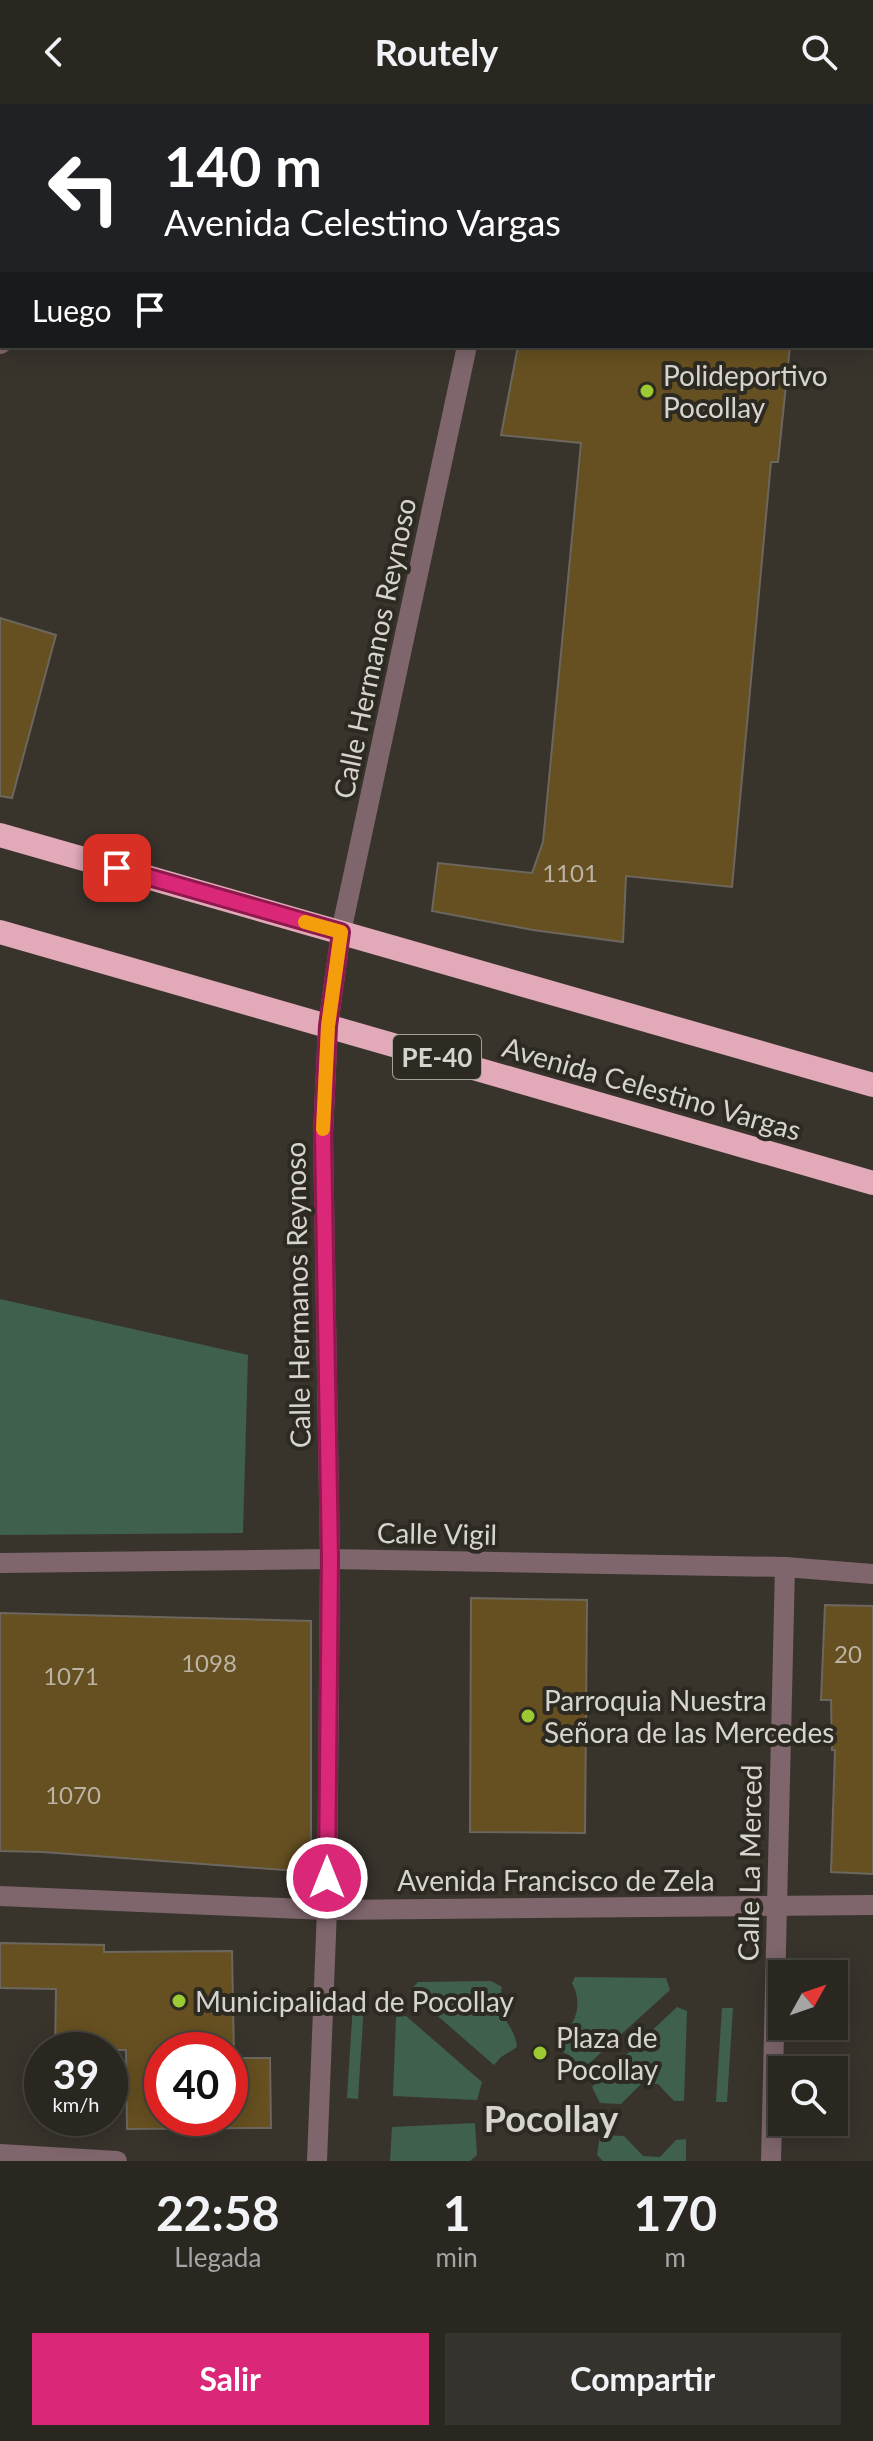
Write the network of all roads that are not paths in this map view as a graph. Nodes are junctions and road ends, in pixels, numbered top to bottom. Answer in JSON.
{"nodes":[{"id":1,"x":467,"y":348,"type":"edge"},
{"id":2,"x":0,"y":835,"type":"edge"},
{"id":3,"x":0,"y":932,"type":"edge"},
{"id":4,"x":341,"y":932,"type":"junction"},
{"id":5,"x":328,"y":1026,"type":"junction"},
{"id":6,"x":873,"y":1085,"type":"edge"},
{"id":7,"x":873,"y":1183,"type":"edge"},
{"id":8,"x":330,"y":1559,"type":"junction"},
{"id":9,"x":0,"y":1563,"type":"edge"},
{"id":10,"x":785,"y":1567,"type":"junction"},
{"id":11,"x":873,"y":1574,"type":"edge"},
{"id":12,"x":0,"y":1896,"type":"edge"},
{"id":13,"x":873,"y":1905,"type":"edge"},
{"id":14,"x":775,"y":1906,"type":"junction"},
{"id":15,"x":327,"y":1910,"type":"junction"},
{"id":16,"x":0,"y":2154,"type":"edge"},
{"id":17,"x":117,"y":2161,"type":"edge"},
{"id":18,"x":317,"y":2161,"type":"edge"},
{"id":19,"x":771,"y":2161,"type":"edge"}],
"edges":[{"from":1,"to":4,"type":"street","name":"Calle Hermanos Reynoso"},
{"from":2,"to":4,"type":"highway"},
{"from":3,"to":5,"type":"highway","name":"Avenida Celestino Vargas","number":"PE-40"},
{"from":4,"to":5,"type":"street","name":"Calle Hermanos Reynoso"},
{"from":4,"to":6,"type":"highway"},
{"from":5,"to":7,"type":"highway","name":"Avenida Celestino Vargas","number":"PE-40"},
{"from":5,"to":8,"type":"street","name":"Calle Hermanos Reynoso"},
{"from":8,"to":9,"type":"street","name":"Calle Vigil"},
{"from":8,"to":10,"type":"street","name":"Calle Vigil"},
{"from":8,"to":15,"type":"street","name":"Calle Hermanos Reynoso"},
{"from":10,"to":11,"type":"street","name":"Calle Vigil"},
{"from":10,"to":14,"type":"street","name":"Calle La Merced"},
{"from":12,"to":15,"type":"street","name":"Avenida Francisco de Zela"},
{"from":13,"to":14,"type":"street","name":"Avenida Francisco de Zela"},
{"from":14,"to":15,"type":"street","name":"Avenida Francisco de Zela"},
{"from":14,"to":19,"type":"street","name":"Calle La Merced"},
{"from":15,"to":18,"type":"street","name":"Calle Hermanos Reynoso"},
{"from":16,"to":17,"type":"street"}]}
